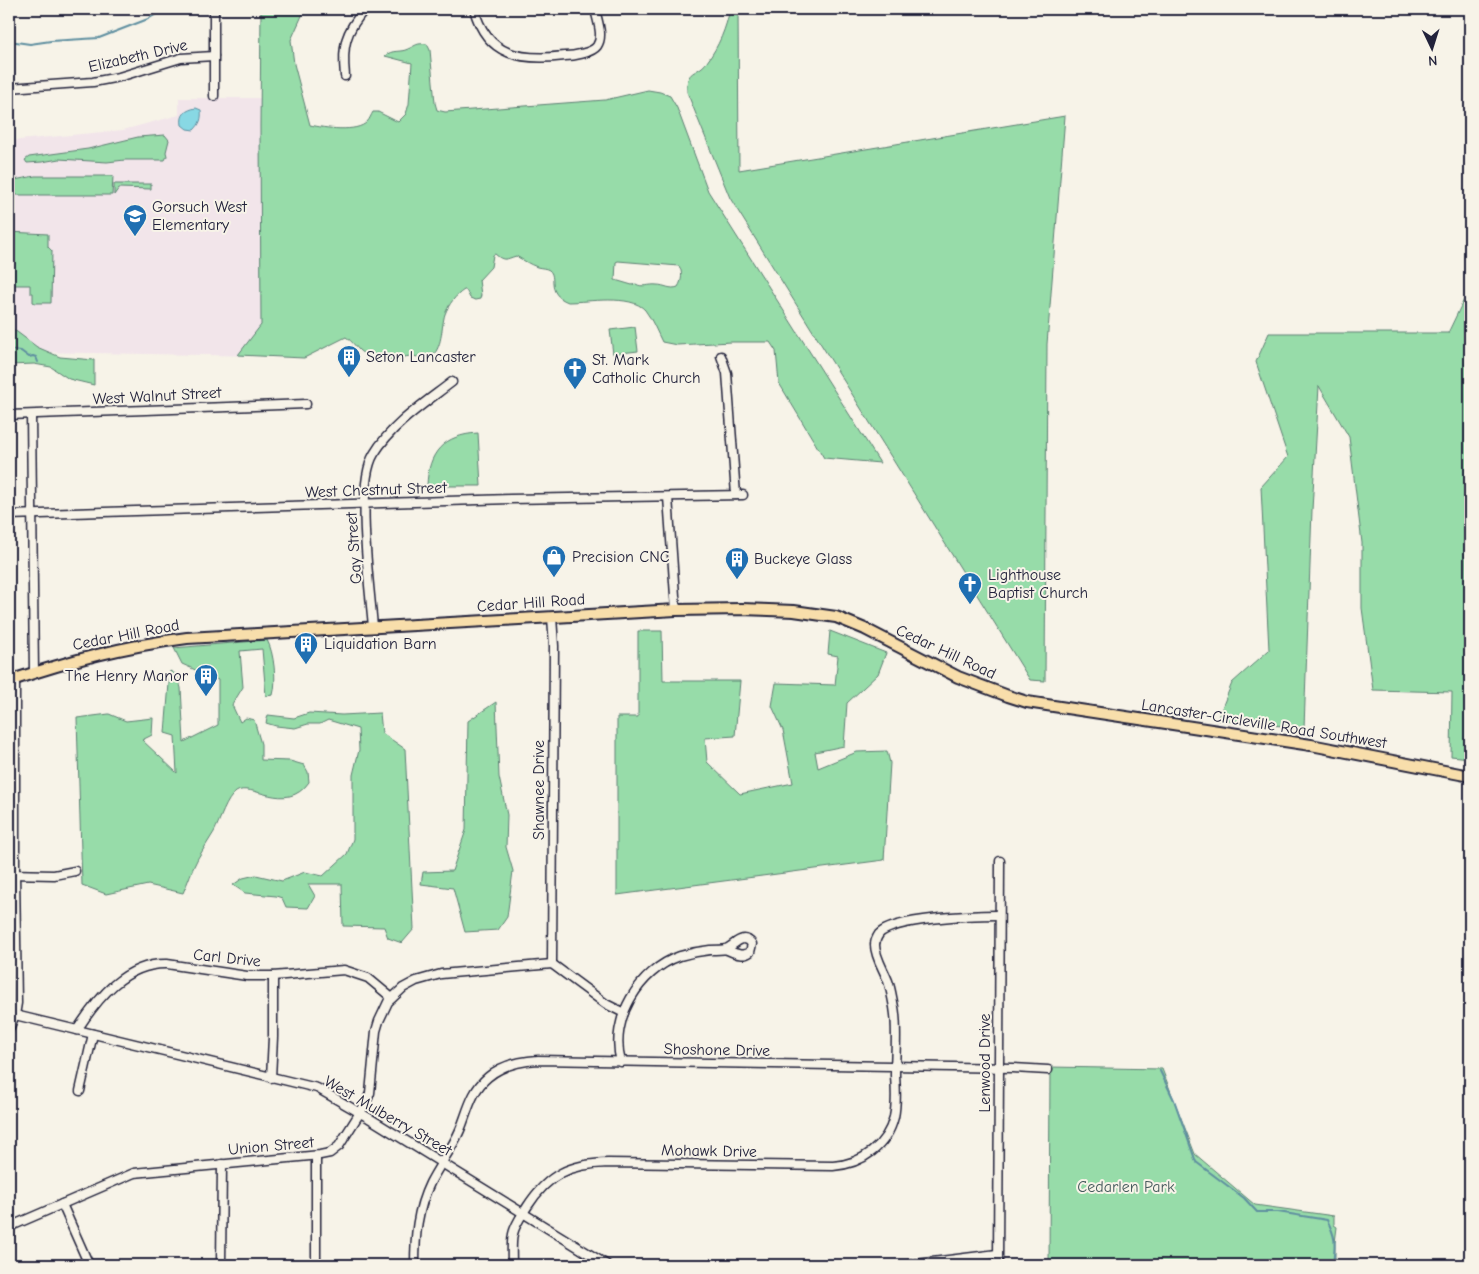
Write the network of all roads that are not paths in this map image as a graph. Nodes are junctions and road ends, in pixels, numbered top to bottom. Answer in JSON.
{"nodes":[{"id":1,"x":214,"y":9,"type":"edge"},
{"id":2,"x":366,"y":9,"type":"edge"},
{"id":3,"x":474,"y":9,"type":"edge"},
{"id":4,"x":594,"y":9,"type":"edge"},
{"id":5,"x":214,"y":56,"type":"junction"},
{"id":6,"x":345,"y":76,"type":"dead end"},
{"id":7,"x":9,"y":88,"type":"edge"},
{"id":8,"x":214,"y":96,"type":"dead end"},
{"id":9,"x":721,"y":356,"type":"dead end"},
{"id":10,"x":452,"y":382,"type":"dead end"},
{"id":11,"x":306,"y":404,"type":"dead end"},
{"id":12,"x":9,"y":415,"type":"edge"},
{"id":13,"x":31,"y":415,"type":"junction"},
{"id":14,"x":668,"y":497,"type":"junction"},
{"id":15,"x":364,"y":504,"type":"junction"},
{"id":16,"x":9,"y":514,"type":"edge"},
{"id":17,"x":33,"y":514,"type":"junction"},
{"id":18,"x":676,"y":610,"type":"junction"},
{"id":19,"x":552,"y":617,"type":"junction"},
{"id":20,"x":373,"y":627,"type":"junction"},
{"id":21,"x":34,"y":673,"type":"junction"},
{"id":22,"x":12,"y":680,"type":"edge"},
{"id":23,"x":1052,"y":707,"type":"joint"},
{"id":24,"x":1470,"y":776,"type":"edge"},
{"id":25,"x":1000,"y":861,"type":"dead end"},
{"id":26,"x":75,"y":871,"type":"dead end"},
{"id":27,"x":12,"y":874,"type":"edge"},
{"id":28,"x":998,"y":914,"type":"junction"},
{"id":29,"x":725,"y":949,"type":"dead end"},
{"id":30,"x":552,"y":964,"type":"junction"},
{"id":31,"x":273,"y":976,"type":"junction"},
{"id":32,"x":392,"y":998,"type":"junction"},
{"id":33,"x":624,"y":1013,"type":"junction"},
{"id":34,"x":15,"y":1015,"type":"junction"},
{"id":35,"x":9,"y":1029,"type":"edge"},
{"id":36,"x":77,"y":1030,"type":"junction"},
{"id":37,"x":93,"y":1034,"type":"junction"},
{"id":38,"x":620,"y":1062,"type":"junction"},
{"id":39,"x":896,"y":1066,"type":"junction"},
{"id":40,"x":999,"y":1067,"type":"junction"},
{"id":41,"x":1048,"y":1070,"type":"dead end"},
{"id":42,"x":271,"y":1078,"type":"junction"},
{"id":43,"x":80,"y":1091,"type":"dead end"},
{"id":44,"x":360,"y":1113,"type":"junction"},
{"id":45,"x":316,"y":1156,"type":"junction"},
{"id":46,"x":442,"y":1163,"type":"junction"},
{"id":47,"x":222,"y":1164,"type":"junction"},
{"id":48,"x":62,"y":1204,"type":"junction"},
{"id":49,"x":523,"y":1213,"type":"junction"},
{"id":50,"x":9,"y":1227,"type":"edge"},
{"id":51,"x":998,"y":1254,"type":"junction"},
{"id":52,"x":89,"y":1265,"type":"edge"},
{"id":53,"x":221,"y":1265,"type":"edge"},
{"id":54,"x":316,"y":1265,"type":"edge"},
{"id":55,"x":415,"y":1265,"type":"edge"},
{"id":56,"x":512,"y":1265,"type":"edge"},
{"id":57,"x":607,"y":1265,"type":"edge"},
{"id":58,"x":908,"y":1265,"type":"edge"},
{"id":59,"x":998,"y":1265,"type":"edge"}],
"edges":[{"from":1,"to":5,"type":"street"},
{"from":2,"to":6,"type":"street"},
{"from":3,"to":4,"type":"street"},
{"from":5,"to":7,"type":"street","name":"Elizabeth Drive"},
{"from":5,"to":8,"type":"street"},
{"from":9,"to":14,"type":"street","name":"West Chestnut Street"},
{"from":10,"to":15,"type":"street","name":"Gay Street"},
{"from":11,"to":13,"type":"street","name":"West Walnut Street"},
{"from":12,"to":13,"type":"street","name":"West Walnut Street"},
{"from":13,"to":17,"type":"street"},
{"from":14,"to":15,"type":"street","name":"West Chestnut Street"},
{"from":14,"to":18,"type":"street"},
{"from":15,"to":17,"type":"street","name":"West Chestnut Street"},
{"from":15,"to":20,"type":"street","name":"Gay Street"},
{"from":16,"to":17,"type":"street","name":"West Chestnut Street"},
{"from":17,"to":21,"type":"street"},
{"from":18,"to":19,"type":"main road","name":"Cedar Hill Road"},
{"from":18,"to":23,"type":"main road","name":"Cedar Hill Road"},
{"from":19,"to":20,"type":"main road","name":"Cedar Hill Road"},
{"from":19,"to":30,"type":"street","name":"Shawnee Drive"},
{"from":20,"to":21,"type":"main road","name":"Cedar Hill Road"},
{"from":21,"to":22,"type":"main road","name":"Cedar Hill Road"},
{"from":22,"to":27,"type":"street"},
{"from":23,"to":24,"type":"main road","name":"Lancaster-Circleville Road Southwest"},
{"from":25,"to":28,"type":"street","name":"Lenwood Drive"},
{"from":26,"to":27,"type":"street"},
{"from":27,"to":34,"type":"street"},
{"from":28,"to":39,"type":"street","name":"Mohawk Drive"},
{"from":28,"to":40,"type":"street","name":"Lenwood Drive"},
{"from":29,"to":33,"type":"street"},
{"from":30,"to":32,"type":"street","name":"Union Street"},
{"from":30,"to":33,"type":"street"},
{"from":31,"to":32,"type":"street","name":"Carl Drive"},
{"from":31,"to":36,"type":"street","name":"Carl Drive"},
{"from":31,"to":42,"type":"street"},
{"from":32,"to":44,"type":"street","name":"Union Street"},
{"from":33,"to":38,"type":"street"},
{"from":34,"to":35,"type":"street"},
{"from":34,"to":36,"type":"street","name":"West Mulberry Street"},
{"from":36,"to":37,"type":"street","name":"West Mulberry Street"},
{"from":37,"to":42,"type":"street","name":"West Mulberry Street"},
{"from":37,"to":43,"type":"street"},
{"from":38,"to":39,"type":"street","name":"Shoshone Drive"},
{"from":38,"to":46,"type":"street","name":"Shoshone Drive"},
{"from":39,"to":40,"type":"street","name":"Shoshone Drive"},
{"from":39,"to":49,"type":"street","name":"Mohawk Drive"},
{"from":40,"to":41,"type":"street","name":"Shoshone Drive"},
{"from":40,"to":51,"type":"street","name":"Lenwood Drive"},
{"from":42,"to":44,"type":"street","name":"West Mulberry Street"},
{"from":44,"to":45,"type":"street","name":"Union Street"},
{"from":44,"to":46,"type":"street","name":"West Mulberry Street"},
{"from":45,"to":47,"type":"street","name":"Union Street"},
{"from":45,"to":54,"type":"street"},
{"from":46,"to":49,"type":"street","name":"West Mulberry Street"},
{"from":46,"to":55,"type":"street","name":"Shoshone Drive"},
{"from":47,"to":48,"type":"street","name":"Union Street"},
{"from":47,"to":53,"type":"street"},
{"from":48,"to":50,"type":"street","name":"Union Street"},
{"from":48,"to":52,"type":"street"},
{"from":49,"to":56,"type":"street","name":"Mohawk Drive"},
{"from":49,"to":57,"type":"street","name":"West Mulberry Street"},
{"from":51,"to":58,"type":"street"},
{"from":51,"to":59,"type":"street","name":"Lenwood Drive"}]}
